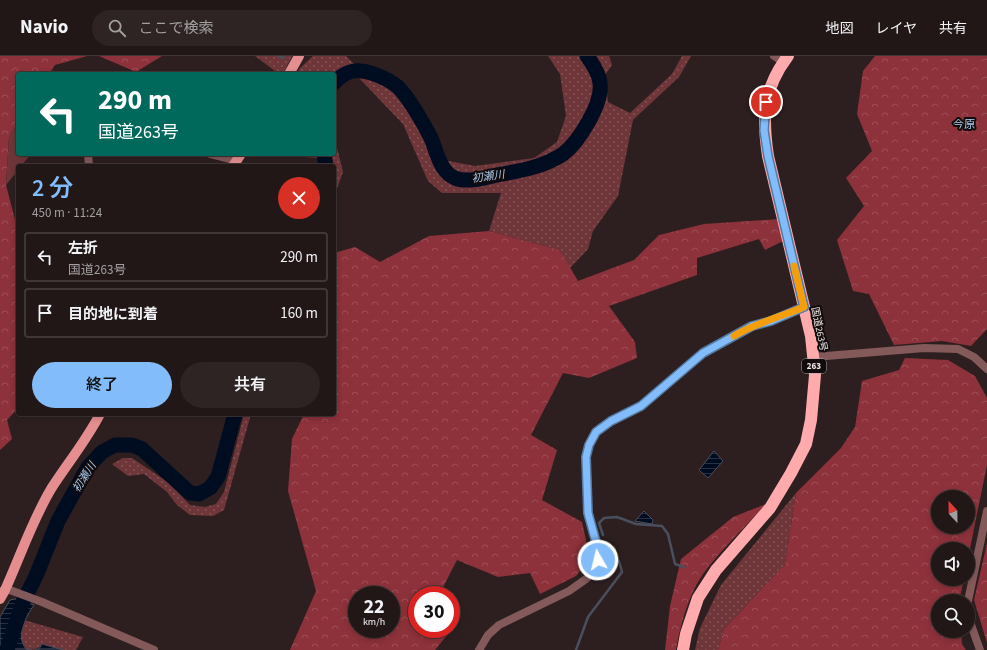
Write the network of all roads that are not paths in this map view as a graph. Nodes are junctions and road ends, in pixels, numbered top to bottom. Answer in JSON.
{"nodes":[{"id":1,"x":299,"y":56,"type":"edge"},
{"id":2,"x":782,"y":58,"type":"edge"},
{"id":3,"x":290,"y":72,"type":"edge"},
{"id":4,"x":219,"y":156,"type":"edge"},
{"id":5,"x":237,"y":160,"type":"edge"},
{"id":6,"x":804,"y":307,"type":"junction"},
{"id":7,"x":814,"y":357,"type":"junction"},
{"id":8,"x":987,"y":369,"type":"edge"},
{"id":9,"x":99,"y":416,"type":"edge"},
{"id":10,"x":987,"y":511,"type":"edge"},
{"id":11,"x":4,"y":593,"type":"edge"},
{"id":12,"x":969,"y":594,"type":"edge"},
{"id":13,"x":975,"y":636,"type":"edge"},
{"id":14,"x":154,"y":650,"type":"edge"},
{"id":15,"x":479,"y":650,"type":"edge"},
{"id":16,"x":683,"y":650,"type":"edge"},
{"id":17,"x":980,"y":650,"type":"edge"}],
"edges":[{"from":1,"to":3,"type":"main road"},
{"from":2,"to":6,"type":"highway","name":"国道263号","number":"263"},
{"from":4,"to":5,"type":"street"},
{"from":6,"to":7,"type":"highway","name":"国道263号","number":"263"},
{"from":6,"to":15,"type":"street"},
{"from":7,"to":8,"type":"street"},
{"from":7,"to":16,"type":"highway","name":"国道263号","number":"263"},
{"from":9,"to":11,"type":"main road"},
{"from":10,"to":12,"type":"street"},
{"from":11,"to":14,"type":"street"},
{"from":13,"to":17,"type":"street"}]}
